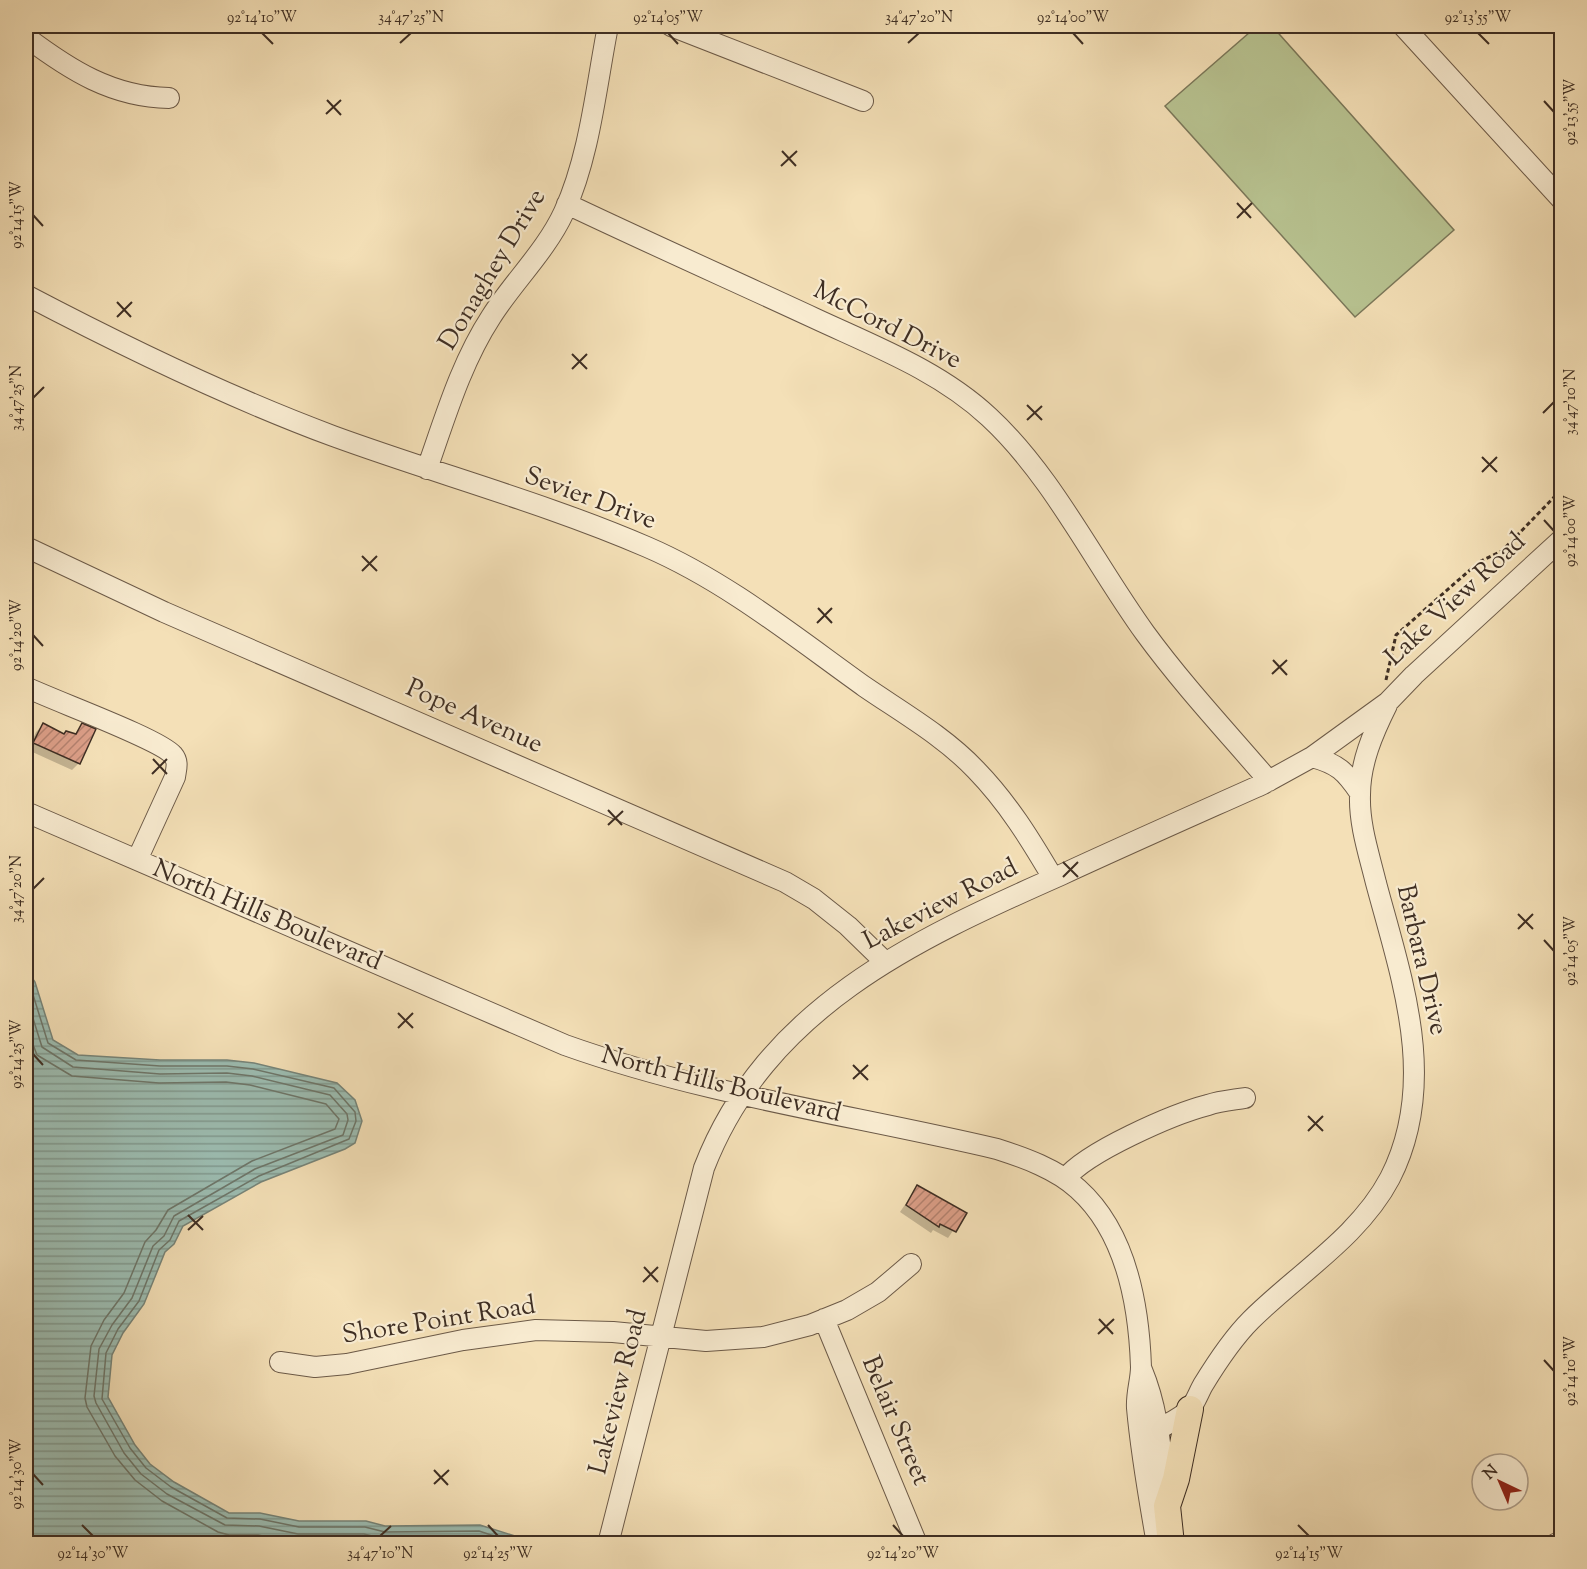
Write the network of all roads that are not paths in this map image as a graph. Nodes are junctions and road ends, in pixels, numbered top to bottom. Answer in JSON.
{"nodes":[{"id":1,"x":608,"y":26,"type":"edge"},
{"id":2,"x":671,"y":26,"type":"edge"},
{"id":3,"x":1402,"y":26,"type":"edge"},
{"id":4,"x":26,"y":37,"type":"edge"},
{"id":5,"x":169,"y":98,"type":"dead end"},
{"id":6,"x":863,"y":101,"type":"dead end"},
{"id":7,"x":1562,"y":200,"type":"edge"},
{"id":8,"x":567,"y":204,"type":"junction"},
{"id":9,"x":26,"y":295,"type":"edge"},
{"id":10,"x":427,"y":469,"type":"junction"},
{"id":11,"x":1562,"y":539,"type":"edge"},
{"id":12,"x":26,"y":547,"type":"edge"},
{"id":13,"x":26,"y":687,"type":"edge"},
{"id":14,"x":1388,"y":702,"type":"junction"},
{"id":15,"x":1312,"y":757,"type":"junction"},
{"id":16,"x":1269,"y":781,"type":"junction"},
{"id":17,"x":1360,"y":793,"type":"junction"},
{"id":18,"x":26,"y":812,"type":"edge"},
{"id":19,"x":137,"y":860,"type":"junction"},
{"id":20,"x":1053,"y":878,"type":"junction"},
{"id":21,"x":885,"y":962,"type":"junction"},
{"id":22,"x":741,"y":1095,"type":"junction"},
{"id":23,"x":1245,"y":1098,"type":"dead end"},
{"id":24,"x":1065,"y":1179,"type":"junction"},
{"id":25,"x":911,"y":1264,"type":"dead end"},
{"id":26,"x":824,"y":1320,"type":"junction"},
{"id":27,"x":660,"y":1337,"type":"junction"},
{"id":28,"x":280,"y":1362,"type":"dead end"},
{"id":29,"x":1141,"y":1368,"type":"junction"},
{"id":30,"x":1190,"y":1409,"type":"junction"},
{"id":31,"x":1159,"y":1429,"type":"junction"},
{"id":32,"x":1167,"y":1506,"type":"junction"},
{"id":33,"x":1562,"y":1541,"type":"edge"},
{"id":34,"x":608,"y":1544,"type":"edge"},
{"id":35,"x":917,"y":1544,"type":"edge"},
{"id":36,"x":1157,"y":1544,"type":"edge"},
{"id":37,"x":1171,"y":1544,"type":"edge"},
{"id":38,"x":1555,"y":1544,"type":"edge"}],
"edges":[{"from":1,"to":8,"type":"street","name":"Donaghey Drive"},
{"from":2,"to":6,"type":"street"},
{"from":3,"to":7,"type":"street"},
{"from":4,"to":5,"type":"street"},
{"from":8,"to":10,"type":"street","name":"Donaghey Drive"},
{"from":8,"to":16,"type":"street","name":"McCord Drive"},
{"from":9,"to":10,"type":"street","name":"Sevier Drive"},
{"from":10,"to":20,"type":"street","name":"Sevier Drive"},
{"from":11,"to":14,"type":"street","name":"Lake View Road"},
{"from":12,"to":21,"type":"street","name":"Pope Avenue"},
{"from":13,"to":19,"type":"street"},
{"from":14,"to":15,"type":"street","name":"Lakeview Road"},
{"from":14,"to":17,"type":"street","name":"Barbara Drive"},
{"from":15,"to":16,"type":"street","name":"Lakeview Road"},
{"from":15,"to":17,"type":"street"},
{"from":16,"to":20,"type":"street","name":"Lakeview Road"},
{"from":17,"to":30,"type":"street","name":"Barbara Drive"},
{"from":18,"to":19,"type":"street","name":"North Hills Boulevard"},
{"from":19,"to":22,"type":"street","name":"North Hills Boulevard"},
{"from":20,"to":21,"type":"street","name":"Lakeview Road"},
{"from":21,"to":22,"type":"street","name":"Lakeview Road"},
{"from":22,"to":24,"type":"street","name":"North Hills Boulevard"},
{"from":22,"to":27,"type":"street","name":"Lakeview Road"},
{"from":23,"to":24,"type":"street"},
{"from":24,"to":29,"type":"street","name":"North Hills Boulevard"},
{"from":25,"to":26,"type":"street","name":"Shore Point Road"},
{"from":26,"to":27,"type":"street","name":"Shore Point Road"},
{"from":26,"to":35,"type":"street","name":"Belair Street"},
{"from":27,"to":28,"type":"street","name":"Shore Point Road"},
{"from":27,"to":34,"type":"street","name":"Lakeview Road"},
{"from":29,"to":31,"type":"street","name":"North Hills Boulevard"},
{"from":29,"to":36,"type":"street","name":"North Hills Boulevard"},
{"from":30,"to":31,"type":"street"},
{"from":30,"to":32,"type":"main road"},
{"from":31,"to":32,"type":"street","name":"North Hills Boulevard"},
{"from":32,"to":37,"type":"main road","name":"North Hills Boulevard"},
{"from":33,"to":38,"type":"street"}]}
